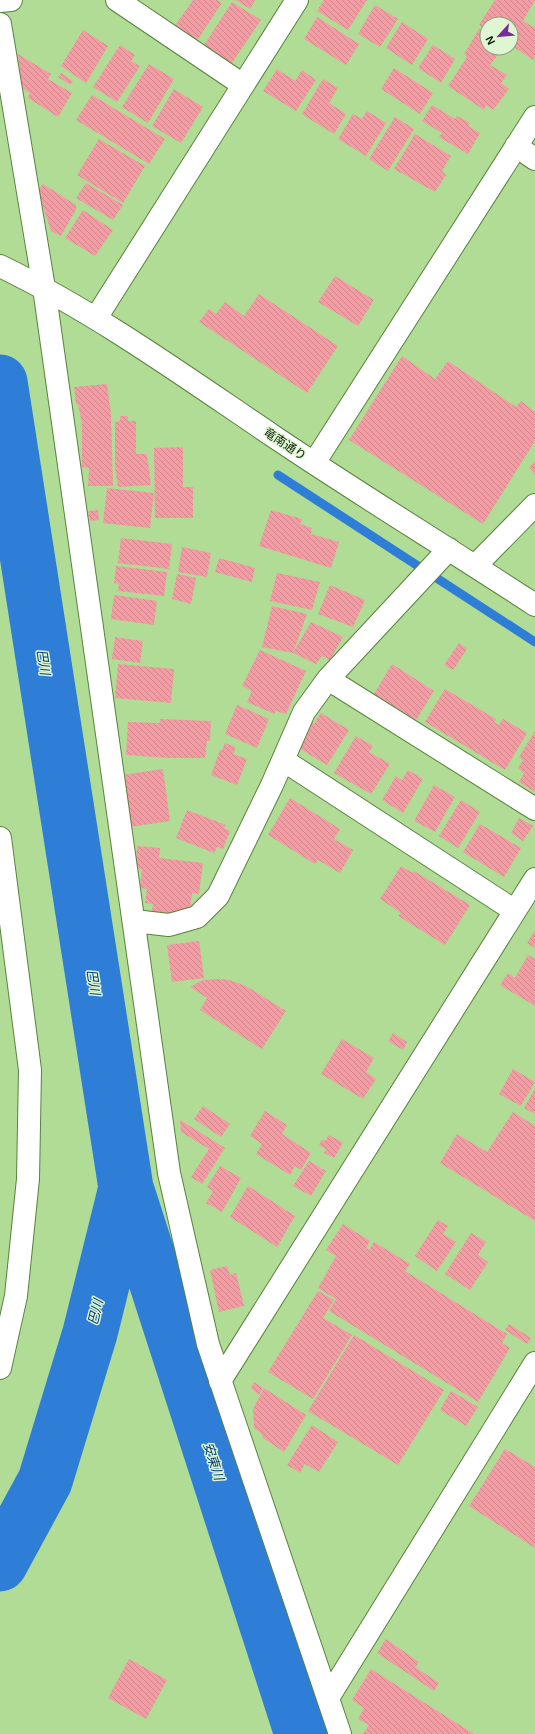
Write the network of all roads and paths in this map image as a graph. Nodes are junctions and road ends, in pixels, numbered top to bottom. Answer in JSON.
{"nodes":[{"id":1,"x":11,"y":0,"type":"edge"},
{"id":2,"x":117,"y":0,"type":"edge"},
{"id":3,"x":297,"y":0,"type":"edge"},
{"id":4,"x":0,"y":2,"type":"edge"},
{"id":5,"x":0,"y":24,"type":"edge"},
{"id":6,"x":243,"y":85,"type":"junction"},
{"id":7,"x":535,"y":117,"type":"edge"},
{"id":8,"x":516,"y":146,"type":"junction"},
{"id":9,"x":535,"y":159,"type":"edge"},
{"id":10,"x":0,"y":266,"type":"edge"},
{"id":11,"x":40,"y":286,"type":"junction"},
{"id":12,"x":96,"y":318,"type":"junction"},
{"id":13,"x":314,"y":464,"type":"junction"},
{"id":14,"x":535,"y":505,"type":"edge"},
{"id":15,"x":449,"y":549,"type":"junction"},
{"id":16,"x":475,"y":566,"type":"junction"},
{"id":17,"x":535,"y":605,"type":"edge"},
{"id":18,"x":328,"y":679,"type":"junction"},
{"id":19,"x":283,"y":760,"type":"junction"},
{"id":20,"x":535,"y":809,"type":"edge"},
{"id":21,"x":0,"y":838,"type":"edge"},
{"id":22,"x":535,"y":879,"type":"edge"},
{"id":23,"x":3,"y":885,"type":"edge"},
{"id":24,"x":515,"y":911,"type":"junction"},
{"id":25,"x":134,"y":921,"type":"junction"},
{"id":26,"x":535,"y":1363,"type":"edge"},
{"id":27,"x":0,"y":1368,"type":"edge"},
{"id":28,"x":220,"y":1381,"type":"junction"},
{"id":29,"x":328,"y":1698,"type":"junction"},
{"id":30,"x":340,"y":1734,"type":"edge"}],
"edges":[{"from":1,"to":4,"type":"street"},
{"from":2,"to":6,"type":"street"},
{"from":3,"to":6,"type":"street"},
{"from":5,"to":11,"type":"street"},
{"from":6,"to":12,"type":"street"},
{"from":7,"to":8,"type":"street"},
{"from":8,"to":9,"type":"street"},
{"from":8,"to":13,"type":"street"},
{"from":10,"to":11,"type":"street","name":"竜南通り"},
{"from":11,"to":12,"type":"street","name":"竜南通り"},
{"from":11,"to":25,"type":"street"},
{"from":12,"to":13,"type":"street","name":"竜南通り"},
{"from":13,"to":15,"type":"street","name":"竜南通り"},
{"from":14,"to":16,"type":"street"},
{"from":15,"to":16,"type":"street","name":"竜南通り"},
{"from":15,"to":18,"type":"street"},
{"from":16,"to":17,"type":"street","name":"竜南通り"},
{"from":18,"to":19,"type":"street"},
{"from":18,"to":20,"type":"street"},
{"from":19,"to":24,"type":"street"},
{"from":19,"to":25,"type":"street"},
{"from":21,"to":23,"type":"street"},
{"from":22,"to":24,"type":"street"},
{"from":23,"to":27,"type":"street"},
{"from":24,"to":28,"type":"street"},
{"from":25,"to":28,"type":"street"},
{"from":26,"to":29,"type":"street"},
{"from":28,"to":29,"type":"street"},
{"from":29,"to":30,"type":"street"}]}
